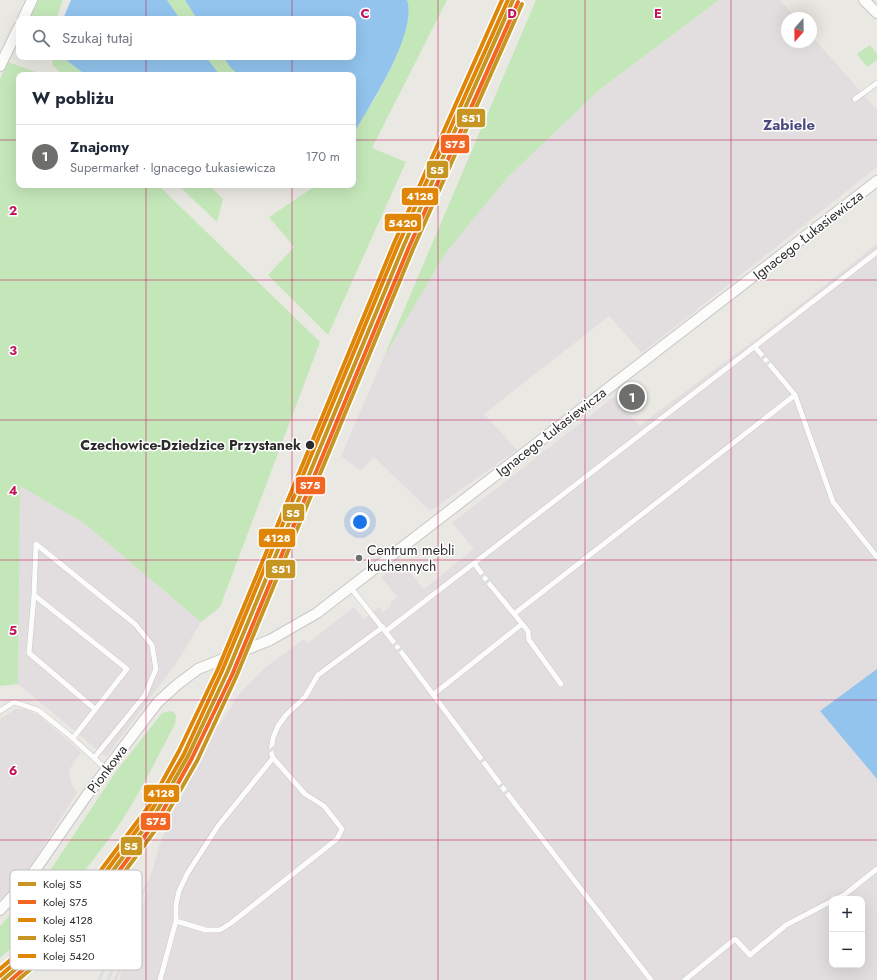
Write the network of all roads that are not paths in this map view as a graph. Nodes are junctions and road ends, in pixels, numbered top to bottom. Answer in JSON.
{"nodes":[{"id":1,"x":32,"y":0,"type":"edge"},
{"id":2,"x":864,"y":0,"type":"edge"},
{"id":3,"x":877,"y":13,"type":"edge"},
{"id":4,"x":24,"y":16,"type":"edge"},
{"id":5,"x":16,"y":33,"type":"edge"},
{"id":6,"x":0,"y":66,"type":"edge"},
{"id":7,"x":877,"y":83,"type":"edge"},
{"id":8,"x":855,"y":99,"type":"dead end"},
{"id":9,"x":877,"y":181,"type":"edge"},
{"id":10,"x":877,"y":252,"type":"edge"},
{"id":11,"x":755,"y":347,"type":"junction"},
{"id":12,"x":795,"y":395,"type":"junction"},
{"id":13,"x":877,"y":557,"type":"edge"},
{"id":14,"x":474,"y":563,"type":"junction"},
{"id":15,"x":351,"y":588,"type":"junction"},
{"id":16,"x":34,"y":595,"type":"junction"},
{"id":17,"x":514,"y":614,"type":"junction"},
{"id":18,"x":522,"y":624,"type":"junction"},
{"id":19,"x":384,"y":629,"type":"junction"},
{"id":20,"x":235,"y":654,"type":"joint"},
{"id":21,"x":560,"y":684,"type":"dead end"},
{"id":22,"x":434,"y":694,"type":"junction"},
{"id":23,"x":95,"y":709,"type":"junction"},
{"id":24,"x":0,"y":711,"type":"edge"},
{"id":25,"x":73,"y":738,"type":"junction"},
{"id":26,"x":94,"y":758,"type":"junction"},
{"id":27,"x":273,"y":758,"type":"junction"},
{"id":28,"x":106,"y":769,"type":"junction"},
{"id":29,"x":877,"y":869,"type":"edge"},
{"id":30,"x":35,"y":870,"type":"edge"},
{"id":31,"x":842,"y":896,"type":"edge"},
{"id":32,"x":10,"y":899,"type":"edge"},
{"id":33,"x":829,"y":903,"type":"edge"},
{"id":34,"x":0,"y":910,"type":"edge"},
{"id":35,"x":176,"y":921,"type":"junction"},
{"id":36,"x":650,"y":978,"type":"edge"},
{"id":37,"x":160,"y":980,"type":"edge"},
{"id":38,"x":644,"y":980,"type":"edge"},
{"id":39,"x":685,"y":980,"type":"edge"}],
"edges":[{"from":1,"to":4,"type":"street"},
{"from":2,"to":3,"type":"street"},
{"from":5,"to":6,"type":"street"},
{"from":7,"to":8,"type":"lane"},
{"from":9,"to":15,"type":"street","name":"Ignacego Łukasiewicza"},
{"from":10,"to":11,"type":"lane"},
{"from":11,"to":12,"type":"lane"},
{"from":11,"to":14,"type":"lane"},
{"from":12,"to":13,"type":"lane"},
{"from":12,"to":17,"type":"lane"},
{"from":14,"to":17,"type":"lane"},
{"from":14,"to":19,"type":"lane"},
{"from":15,"to":19,"type":"lane"},
{"from":15,"to":20,"type":"street","name":"Ignacego Łukasiewicza"},
{"from":16,"to":23,"type":"lane"},
{"from":16,"to":23,"type":"lane"},
{"from":16,"to":26,"type":"lane"},
{"from":17,"to":18,"type":"lane"},
{"from":18,"to":21,"type":"lane"},
{"from":18,"to":22,"type":"lane"},
{"from":19,"to":22,"type":"lane"},
{"from":19,"to":27,"type":"lane"},
{"from":20,"to":28,"type":"street","name":"Pionkowa"},
{"from":22,"to":36,"type":"lane"},
{"from":23,"to":25,"type":"lane"},
{"from":24,"to":25,"type":"lane"},
{"from":25,"to":26,"type":"lane"},
{"from":26,"to":28,"type":"lane"},
{"from":27,"to":35,"type":"lane"},
{"from":27,"to":35,"type":"lane"},
{"from":28,"to":30,"type":"street","name":"Pionkowa"},
{"from":29,"to":31,"type":"lane"},
{"from":32,"to":34,"type":"street","name":"Pionkowa"},
{"from":33,"to":39,"type":"lane"},
{"from":35,"to":37,"type":"lane"},
{"from":36,"to":38,"type":"lane"}]}
